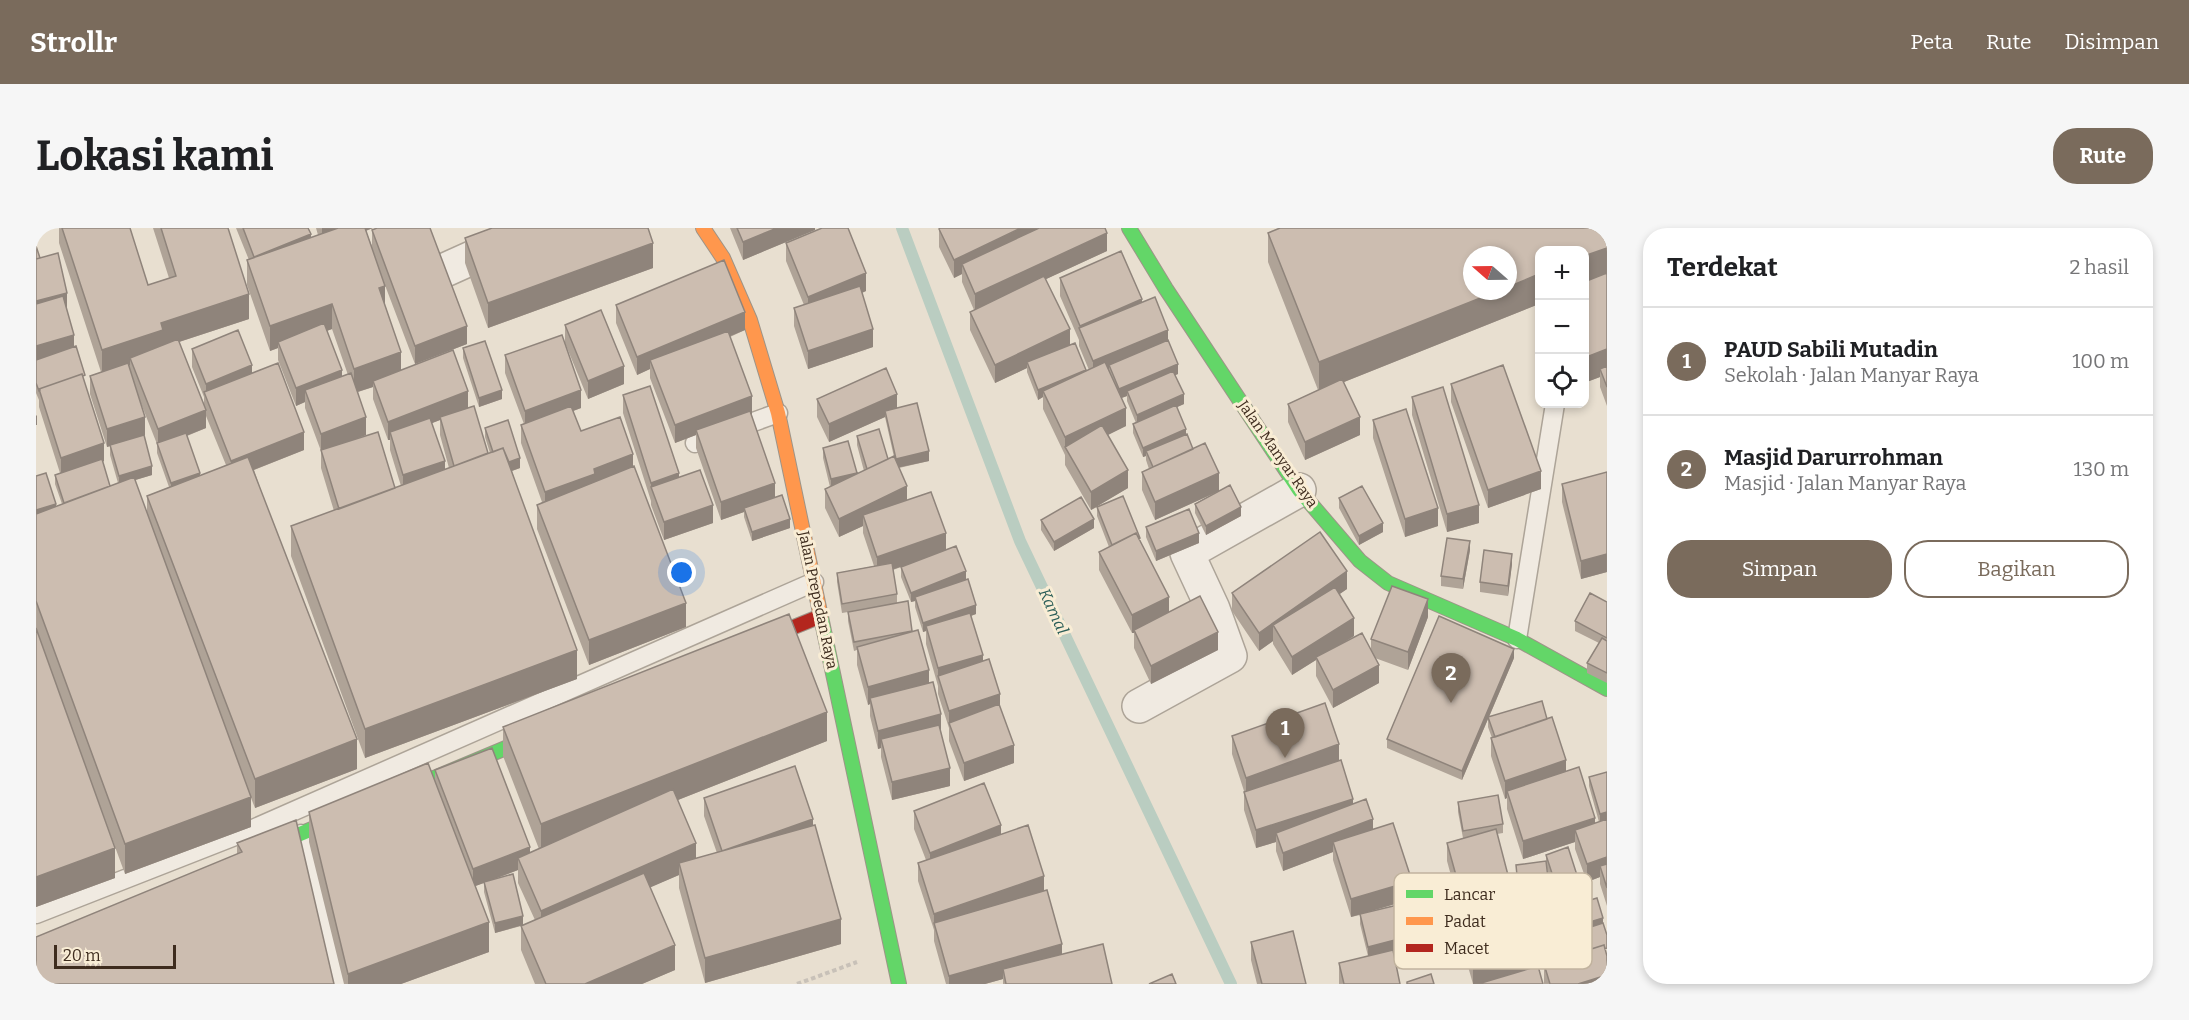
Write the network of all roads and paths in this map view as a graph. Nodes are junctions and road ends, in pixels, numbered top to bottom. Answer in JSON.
{"nodes":[{"id":1,"x":538,"y":228,"type":"edge"},
{"id":2,"x":703,"y":228,"type":"edge"},
{"id":3,"x":1129,"y":228,"type":"edge"},
{"id":4,"x":445,"y":270,"type":"edge"},
{"id":5,"x":1554,"y":408,"type":"edge"},
{"id":6,"x":778,"y":413,"type":"junction"},
{"id":7,"x":695,"y":443,"type":"edge"},
{"id":8,"x":1299,"y":490,"type":"junction"},
{"id":9,"x":814,"y":582,"type":"junction"},
{"id":10,"x":821,"y":615,"type":"junction"},
{"id":11,"x":1517,"y":639,"type":"junction"},
{"id":12,"x":743,"y":648,"type":"edge"},
{"id":13,"x":1607,"y":689,"type":"edge"},
{"id":14,"x":1139,"y":706,"type":"dead end"},
{"id":15,"x":555,"y":727,"type":"edge"},
{"id":16,"x":301,"y":834,"type":"junction"},
{"id":17,"x":242,"y":859,"type":"edge"},
{"id":18,"x":36,"y":914,"type":"edge"},
{"id":19,"x":892,"y":949,"type":"junction"},
{"id":20,"x":336,"y":984,"type":"edge"},
{"id":21,"x":797,"y":984,"type":"edge"},
{"id":22,"x":899,"y":984,"type":"edge"}],
"edges":[{"from":1,"to":4,"type":"street"},
{"from":2,"to":6,"type":"street","name":"Jalan Prepedan Raya"},
{"from":3,"to":8,"type":"street","name":"Jalan Manyar Raya"},
{"from":5,"to":11,"type":"lane"},
{"from":6,"to":7,"type":"lane"},
{"from":6,"to":9,"type":"street","name":"Jalan Prepedan Raya"},
{"from":8,"to":11,"type":"street","name":"Jalan Manyar Raya"},
{"from":8,"to":14,"type":"street"},
{"from":9,"to":10,"type":"street","name":"Jalan Prepedan Raya"},
{"from":9,"to":18,"type":"lane"},
{"from":10,"to":12,"type":"street"},
{"from":10,"to":19,"type":"street","name":"Jalan Prepedan Raya"},
{"from":11,"to":13,"type":"street","name":"Jalan Manyar Raya"},
{"from":15,"to":16,"type":"street"},
{"from":16,"to":17,"type":"street"},
{"from":16,"to":20,"type":"lane"},
{"from":19,"to":21,"type":"path"},
{"from":19,"to":22,"type":"street","name":"Jalan Prepedan Raya"}]}
